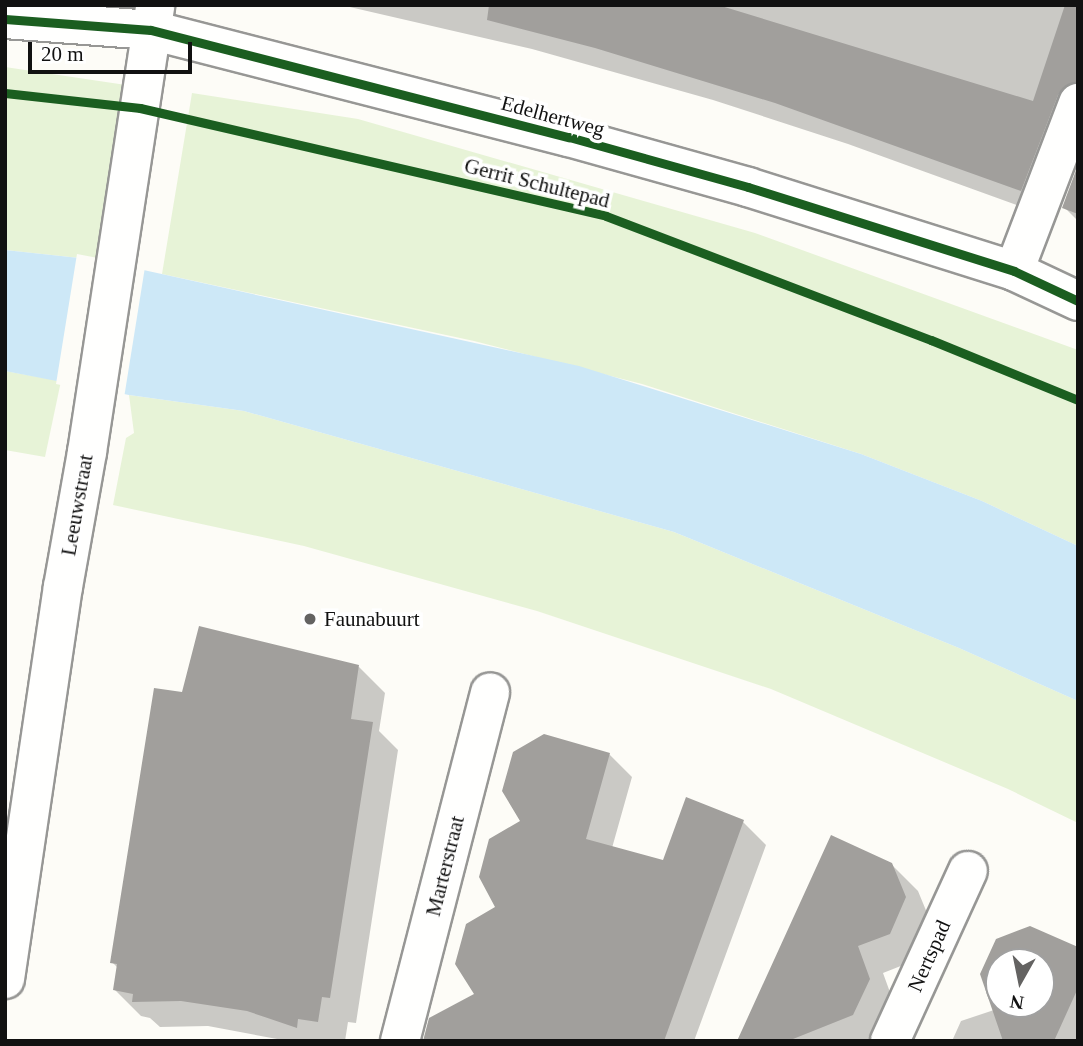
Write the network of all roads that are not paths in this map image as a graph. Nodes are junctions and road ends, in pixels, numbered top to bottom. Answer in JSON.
{"nodes":[{"id":1,"x":153,"y":18,"type":"edge"},
{"id":2,"x":5,"y":19,"type":"edge"},
{"id":3,"x":1078,"y":103,"type":"edge"},
{"id":4,"x":1014,"y":271,"type":"junction"},
{"id":5,"x":1078,"y":301,"type":"edge"},
{"id":6,"x":490,"y":692,"type":"dead end"},
{"id":7,"x":968,"y":871,"type":"dead end"},
{"id":8,"x":5,"y":979,"type":"edge"},
{"id":9,"x":400,"y":1041,"type":"edge"},
{"id":10,"x":890,"y":1041,"type":"edge"}],
"edges":[{"from":1,"to":2,"type":"street","name":"Edelhertweg"},
{"from":1,"to":4,"type":"street","name":"Edelhertweg"},
{"from":1,"to":8,"type":"street","name":"Leeuwstraat"},
{"from":3,"to":4,"type":"street"},
{"from":4,"to":5,"type":"street","name":"Edelhertweg"},
{"from":6,"to":9,"type":"street","name":"Marterstraat"},
{"from":7,"to":10,"type":"street","name":"Nertspad"}]}
